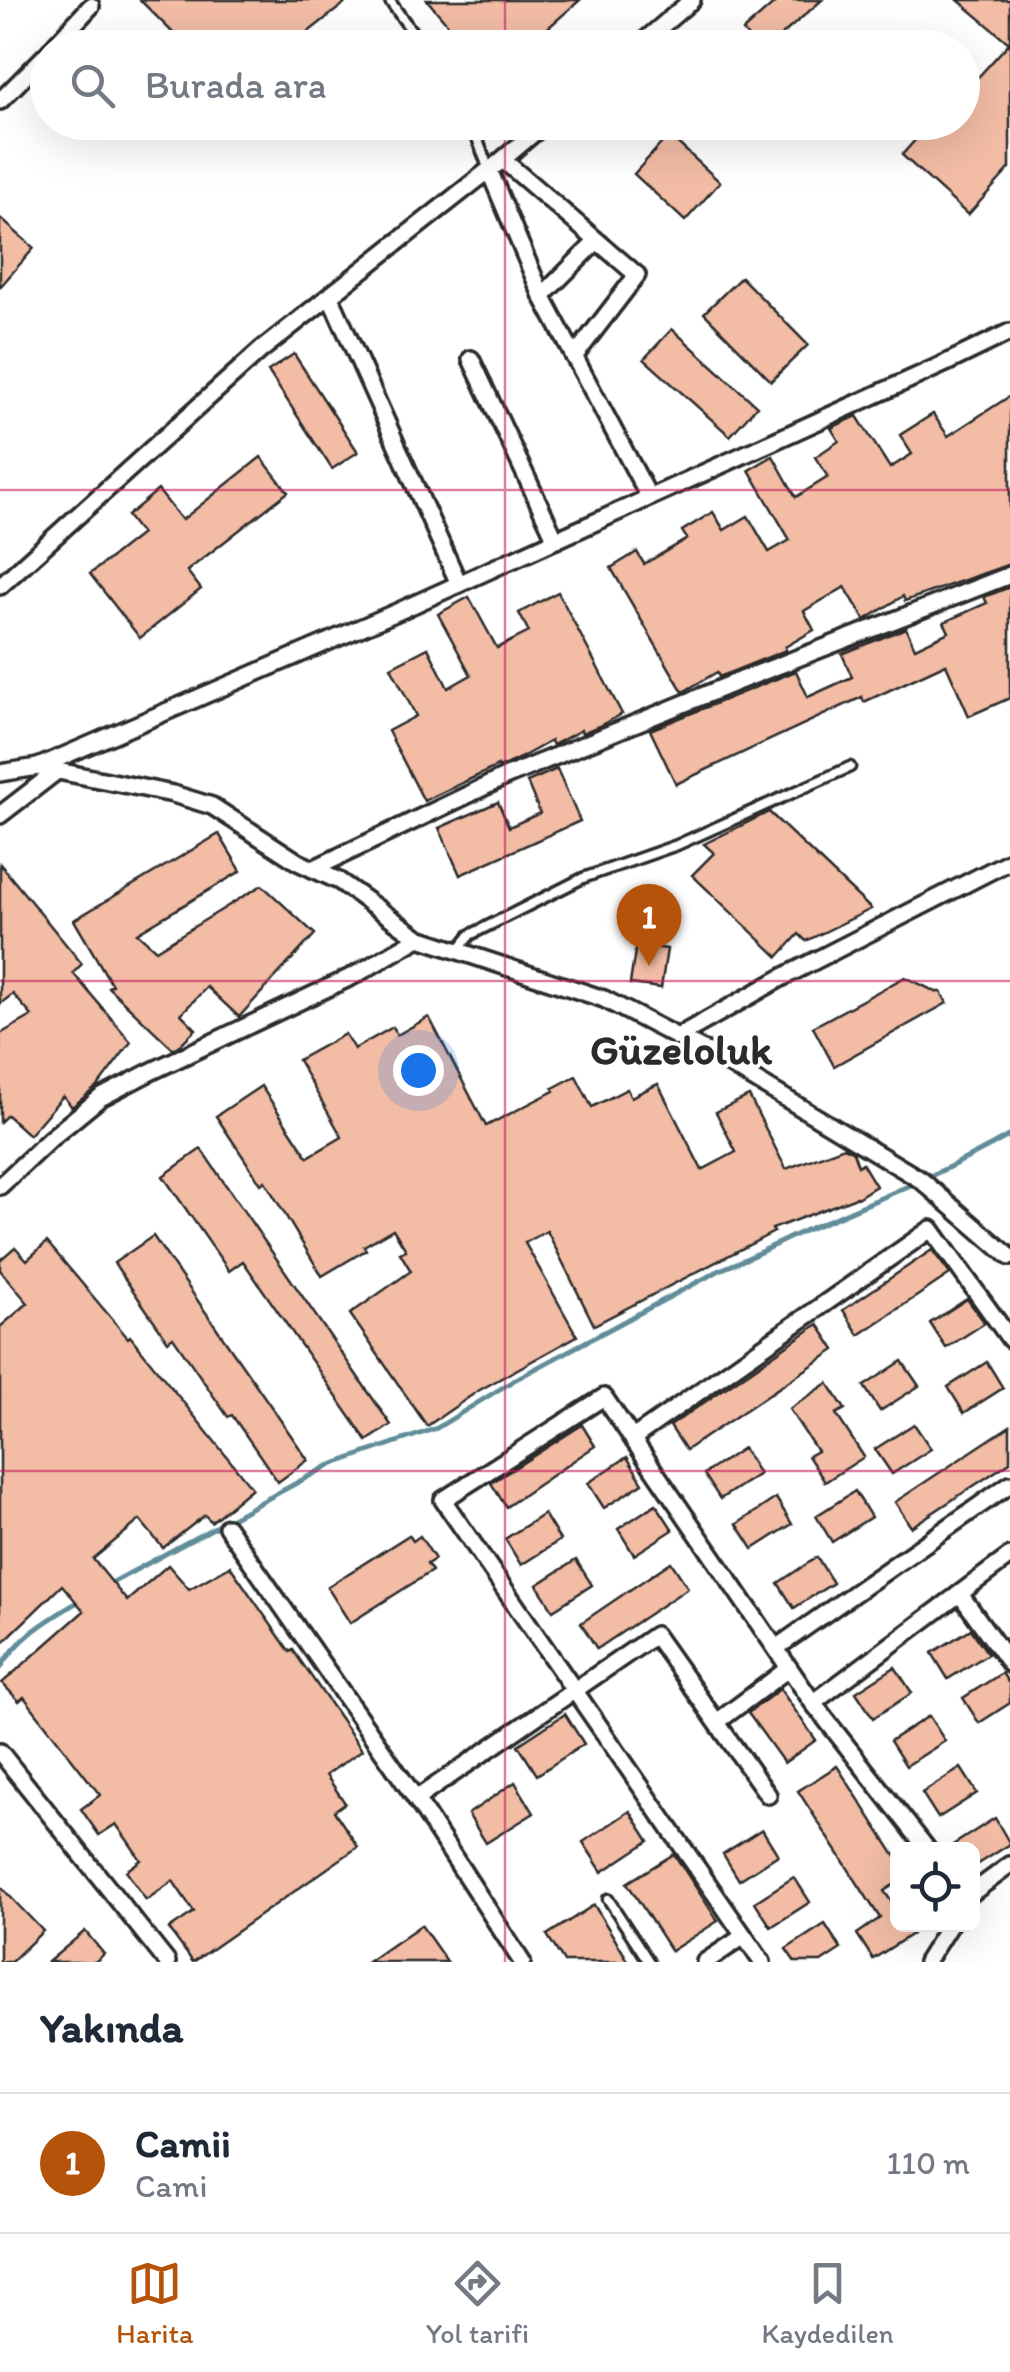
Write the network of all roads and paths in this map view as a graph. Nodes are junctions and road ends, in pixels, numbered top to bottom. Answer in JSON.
{"nodes":[{"id":1,"x":389,"y":0,"type":"edge"},
{"id":2,"x":692,"y":0,"type":"edge"},
{"id":3,"x":93,"y":2,"type":"edge"},
{"id":4,"x":68,"y":30,"type":"edge"},
{"id":5,"x":411,"y":30,"type":"edge"},
{"id":6,"x":657,"y":30,"type":"edge"},
{"id":7,"x":30,"y":70,"type":"edge"},
{"id":8,"x":0,"y":100,"type":"edge"},
{"id":9,"x":477,"y":140,"type":"edge"},
{"id":10,"x":527,"y":140,"type":"edge"},
{"id":11,"x":503,"y":160,"type":"junction"},
{"id":12,"x":489,"y":170,"type":"junction"},
{"id":13,"x":597,"y":241,"type":"junction"},
{"id":14,"x":330,"y":296,"type":"junction"},
{"id":15,"x":542,"y":296,"type":"junction"},
{"id":16,"x":1010,"y":332,"type":"edge"},
{"id":17,"x":574,"y":357,"type":"junction"},
{"id":18,"x":471,"y":359,"type":"dead end"},
{"id":19,"x":649,"y":497,"type":"junction"},
{"id":20,"x":556,"y":540,"type":"junction"},
{"id":21,"x":1010,"y":576,"type":"edge"},
{"id":22,"x":459,"y":584,"type":"junction"},
{"id":23,"x":0,"y":586,"type":"edge"},
{"id":24,"x":38,"y":767,"type":"junction"},
{"id":25,"x":850,"y":767,"type":"dead end"},
{"id":26,"x":57,"y":770,"type":"junction"},
{"id":27,"x":0,"y":773,"type":"edge"},
{"id":28,"x":0,"y":816,"type":"edge"},
{"id":29,"x":1010,"y":861,"type":"edge"},
{"id":30,"x":312,"y":869,"type":"junction"},
{"id":31,"x":418,"y":938,"type":"junction"},
{"id":32,"x":458,"y":951,"type":"junction"},
{"id":33,"x":677,"y":1037,"type":"junction"},
{"id":34,"x":0,"y":1186,"type":"edge"},
{"id":35,"x":1010,"y":1257,"type":"edge"},
{"id":36,"x":1010,"y":1339,"type":"edge"},
{"id":37,"x":632,"y":1438,"type":"junction"},
{"id":38,"x":1010,"y":1484,"type":"edge"},
{"id":39,"x":227,"y":1526,"type":"dead end"},
{"id":40,"x":1010,"y":1556,"type":"edge"},
{"id":41,"x":960,"y":1594,"type":"junction"},
{"id":42,"x":776,"y":1648,"type":"junction"},
{"id":43,"x":1010,"y":1664,"type":"edge"},
{"id":44,"x":789,"y":1668,"type":"junction"},
{"id":45,"x":574,"y":1691,"type":"junction"},
{"id":46,"x":814,"y":1703,"type":"junction"},
{"id":47,"x":717,"y":1722,"type":"junction"},
{"id":48,"x":0,"y":1752,"type":"edge"},
{"id":49,"x":768,"y":1794,"type":"dead end"},
{"id":50,"x":416,"y":1799,"type":"junction"},
{"id":51,"x":922,"y":1842,"type":"edge"},
{"id":52,"x":1010,"y":1865,"type":"edge"},
{"id":53,"x":980,"y":1888,"type":"edge"},
{"id":54,"x":608,"y":1898,"type":"dead end"},
{"id":55,"x":945,"y":1932,"type":"edge"},
{"id":56,"x":744,"y":1936,"type":"junction"},
{"id":57,"x":167,"y":1962,"type":"edge"},
{"id":58,"x":522,"y":1962,"type":"edge"},
{"id":59,"x":649,"y":1962,"type":"edge"},
{"id":60,"x":704,"y":1962,"type":"edge"},
{"id":61,"x":762,"y":1962,"type":"edge"},
{"id":62,"x":926,"y":1962,"type":"edge"}],
"edges":[{"from":1,"to":5,"type":"lane"},
{"from":2,"to":6,"type":"street"},
{"from":3,"to":4,"type":"street"},
{"from":7,"to":8,"type":"street"},
{"from":9,"to":12,"type":"lane"},
{"from":10,"to":11,"type":"street"},
{"from":11,"to":12,"type":"street"},
{"from":11,"to":13,"type":"street"},
{"from":12,"to":14,"type":"street"},
{"from":12,"to":15,"type":"street"},
{"from":13,"to":15,"type":"street"},
{"from":13,"to":17,"type":"street"},
{"from":14,"to":22,"type":"street"},
{"from":14,"to":23,"type":"street"},
{"from":15,"to":17,"type":"street"},
{"from":16,"to":19,"type":"street"},
{"from":17,"to":19,"type":"street"},
{"from":18,"to":20,"type":"street"},
{"from":19,"to":20,"type":"street"},
{"from":20,"to":22,"type":"street"},
{"from":21,"to":30,"type":"street"},
{"from":22,"to":24,"type":"street"},
{"from":24,"to":26,"type":"street"},
{"from":24,"to":27,"type":"street"},
{"from":25,"to":32,"type":"lane"},
{"from":26,"to":28,"type":"street"},
{"from":26,"to":30,"type":"street"},
{"from":29,"to":33,"type":"street"},
{"from":30,"to":31,"type":"street"},
{"from":31,"to":32,"type":"street"},
{"from":31,"to":34,"type":"street"},
{"from":32,"to":33,"type":"street"},
{"from":33,"to":35,"type":"street"},
{"from":36,"to":37,"type":"street"},
{"from":37,"to":42,"type":"street"},
{"from":37,"to":45,"type":"street"},
{"from":38,"to":42,"type":"street"},
{"from":39,"to":50,"type":"street"},
{"from":40,"to":41,"type":"street"},
{"from":41,"to":43,"type":"street"},
{"from":41,"to":46,"type":"street"},
{"from":42,"to":44,"type":"street"},
{"from":44,"to":46,"type":"street"},
{"from":44,"to":47,"type":"street"},
{"from":45,"to":47,"type":"street"},
{"from":45,"to":50,"type":"street"},
{"from":45,"to":56,"type":"street"},
{"from":46,"to":51,"type":"street"},
{"from":47,"to":49,"type":"street"},
{"from":48,"to":57,"type":"street"},
{"from":50,"to":58,"type":"street"},
{"from":52,"to":53,"type":"street"},
{"from":54,"to":59,"type":"lane"},
{"from":55,"to":62,"type":"street"},
{"from":56,"to":60,"type":"street"},
{"from":56,"to":61,"type":"street"}]}
